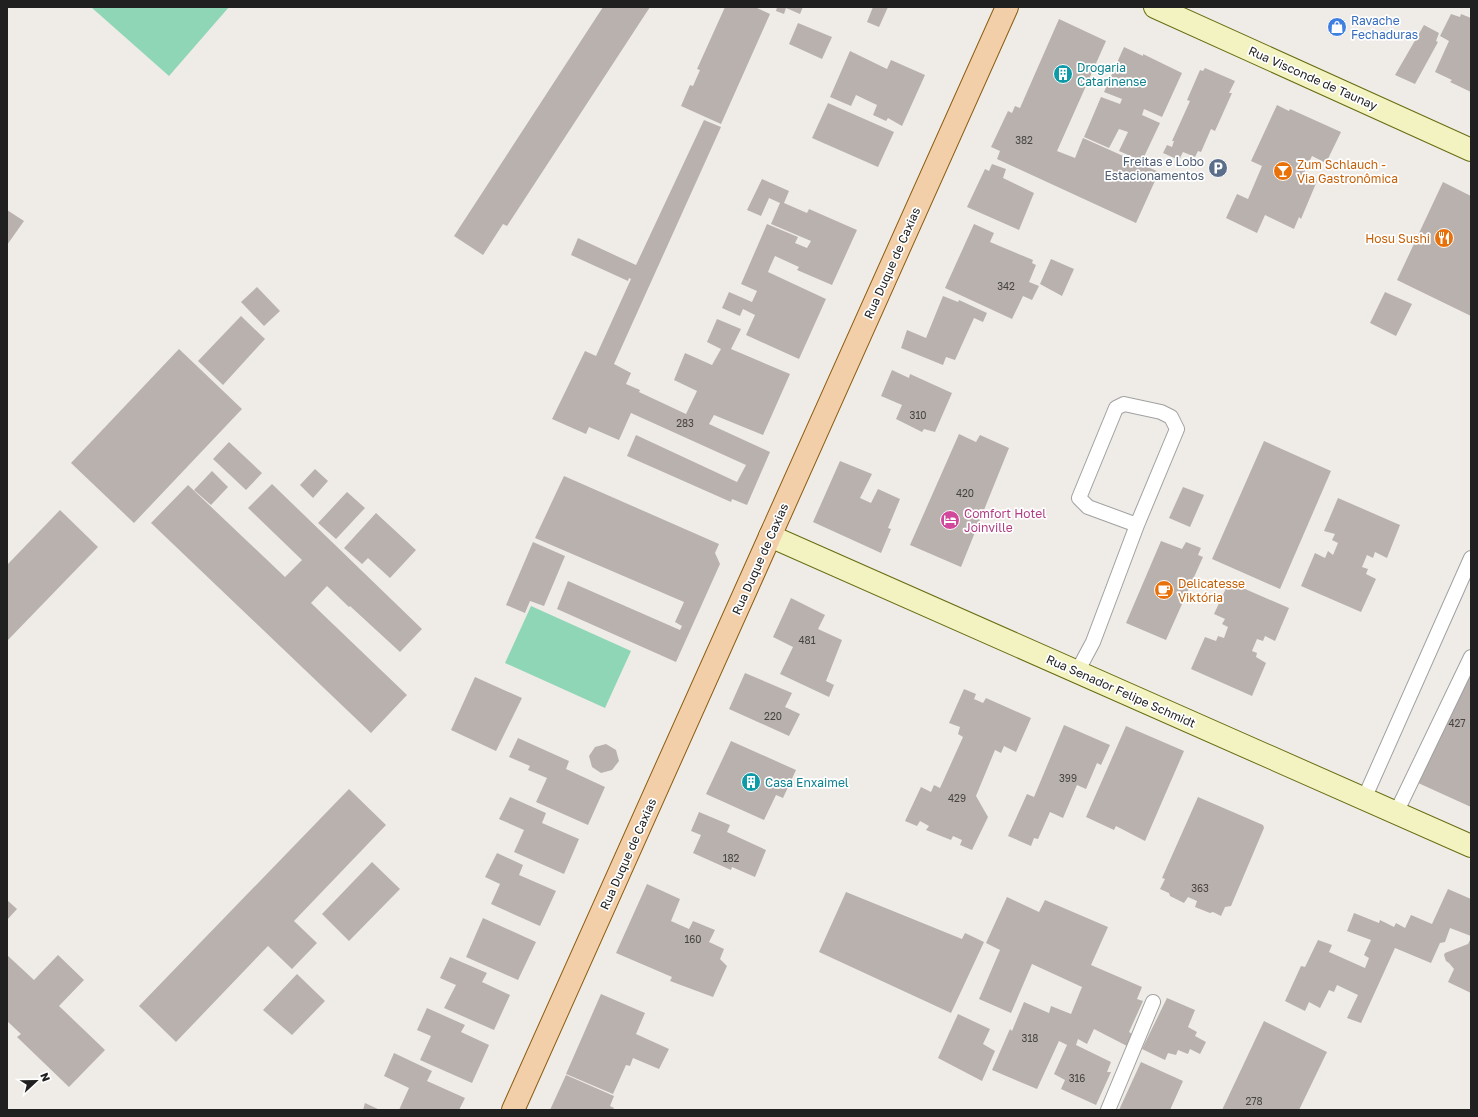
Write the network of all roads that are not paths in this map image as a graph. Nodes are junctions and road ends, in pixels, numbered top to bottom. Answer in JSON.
{"nodes":[{"id":1,"x":1007,"y":7,"type":"edge"},
{"id":2,"x":1155,"y":7,"type":"edge"},
{"id":3,"x":1471,"y":150,"type":"edge"},
{"id":4,"x":1137,"y":525,"type":"junction"},
{"id":5,"x":770,"y":536,"type":"junction"},
{"id":6,"x":1471,"y":558,"type":"edge"},
{"id":7,"x":1471,"y":657,"type":"edge"},
{"id":8,"x":1077,"y":672,"type":"junction"},
{"id":9,"x":1364,"y":799,"type":"junction"},
{"id":10,"x":1396,"y":813,"type":"junction"},
{"id":11,"x":1471,"y":846,"type":"edge"},
{"id":12,"x":1153,"y":1002,"type":"dead end"},
{"id":13,"x":513,"y":1110,"type":"edge"},
{"id":14,"x":1108,"y":1110,"type":"edge"}],
"edges":[{"from":1,"to":5,"type":"main road","name":"Rua Duque de Caxias"},
{"from":2,"to":3,"type":"main road","name":"Rua Visconde de Taunay"},
{"from":4,"to":4,"type":"lane"},
{"from":4,"to":8,"type":"lane"},
{"from":5,"to":8,"type":"main road","name":"Rua Senador Felipe Schmidt"},
{"from":5,"to":13,"type":"main road","name":"Rua Duque de Caxias"},
{"from":6,"to":9,"type":"lane"},
{"from":7,"to":10,"type":"lane"},
{"from":8,"to":9,"type":"main road","name":"Rua Senador Felipe Schmidt"},
{"from":9,"to":10,"type":"main road","name":"Rua Senador Felipe Schmidt"},
{"from":10,"to":11,"type":"main road","name":"Rua Senador Felipe Schmidt"},
{"from":12,"to":14,"type":"lane"}]}
